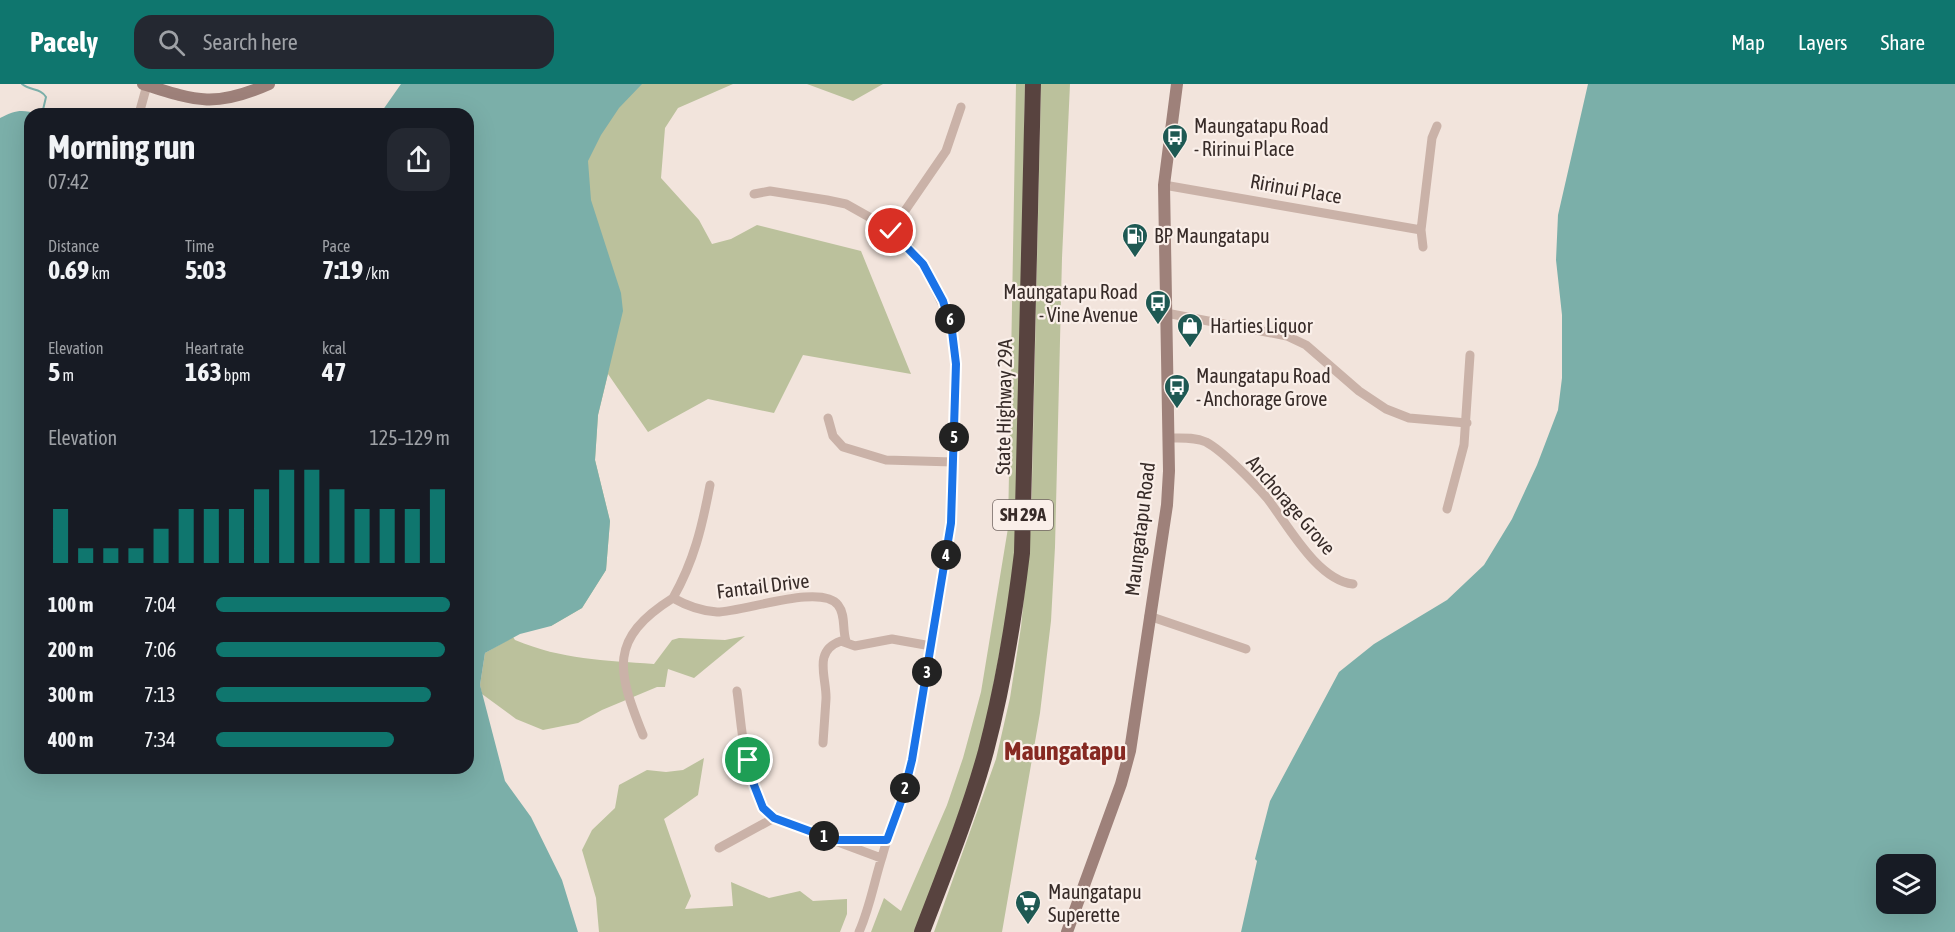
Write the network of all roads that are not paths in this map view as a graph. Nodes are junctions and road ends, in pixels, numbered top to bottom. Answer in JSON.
{"nodes":[{"id":1,"x":269,"y":84,"type":"edge"},
{"id":2,"x":1033,"y":84,"type":"edge"},
{"id":3,"x":1177,"y":84,"type":"edge"},
{"id":4,"x":145,"y":85,"type":"edge"},
{"id":5,"x":961,"y":107,"type":"dead end"},
{"id":6,"x":140,"y":108,"type":"edge"},
{"id":7,"x":1437,"y":126,"type":"dead end"},
{"id":8,"x":1164,"y":185,"type":"junction"},
{"id":9,"x":754,"y":194,"type":"dead end"},
{"id":10,"x":1420,"y":230,"type":"junction"},
{"id":11,"x":891,"y":231,"type":"junction"},
{"id":12,"x":1424,"y":247,"type":"dead end"},
{"id":13,"x":1166,"y":313,"type":"junction"},
{"id":14,"x":1470,"y":355,"type":"dead end"},
{"id":15,"x":828,"y":418,"type":"dead end"},
{"id":16,"x":1467,"y":423,"type":"junction"},
{"id":17,"x":1170,"y":438,"type":"junction"},
{"id":18,"x":954,"y":462,"type":"junction"},
{"id":19,"x":710,"y":485,"type":"dead end"},
{"id":20,"x":1447,"y":509,"type":"dead end"},
{"id":21,"x":1353,"y":584,"type":"dead end"},
{"id":22,"x":674,"y":598,"type":"junction"},
{"id":23,"x":1149,"y":616,"type":"junction"},
{"id":24,"x":846,"y":640,"type":"junction"},
{"id":25,"x":931,"y":646,"type":"junction"},
{"id":26,"x":1246,"y":649,"type":"dead end"},
{"id":27,"x":737,"y":691,"type":"dead end"},
{"id":28,"x":643,"y":735,"type":"dead end"},
{"id":29,"x":823,"y":743,"type":"dead end"},
{"id":30,"x":774,"y":818,"type":"junction"},
{"id":31,"x":834,"y":840,"type":"junction"},
{"id":32,"x":887,"y":840,"type":"junction"},
{"id":33,"x":719,"y":848,"type":"dead end"},
{"id":34,"x":881,"y":858,"type":"junction"},
{"id":35,"x":859,"y":932,"type":"edge"},
{"id":36,"x":922,"y":932,"type":"edge"},
{"id":37,"x":1067,"y":932,"type":"edge"}],
"edges":[{"from":1,"to":4,"type":"street"},
{"from":2,"to":36,"type":"highway","name":"State Highway 29A","number":"SH 29A"},
{"from":3,"to":8,"type":"street","name":"Maungatapu Road"},
{"from":4,"to":6,"type":"street"},
{"from":5,"to":11,"type":"street"},
{"from":7,"to":10,"type":"street"},
{"from":8,"to":10,"type":"street","name":"Ririnui Place"},
{"from":8,"to":13,"type":"street","name":"Maungatapu Road"},
{"from":9,"to":11,"type":"street"},
{"from":10,"to":12,"type":"street"},
{"from":11,"to":18,"type":"street"},
{"from":13,"to":16,"type":"street"},
{"from":13,"to":17,"type":"street","name":"Maungatapu Road"},
{"from":14,"to":16,"type":"street"},
{"from":15,"to":18,"type":"street"},
{"from":16,"to":20,"type":"street"},
{"from":17,"to":21,"type":"street","name":"Anchorage Grove"},
{"from":17,"to":23,"type":"street","name":"Maungatapu Road"},
{"from":18,"to":25,"type":"street"},
{"from":19,"to":22,"type":"street"},
{"from":22,"to":24,"type":"street","name":"Fantail Drive"},
{"from":22,"to":28,"type":"street"},
{"from":23,"to":26,"type":"street"},
{"from":23,"to":37,"type":"street","name":"Maungatapu Road"},
{"from":24,"to":25,"type":"street"},
{"from":24,"to":29,"type":"street"},
{"from":25,"to":32,"type":"street"},
{"from":27,"to":30,"type":"street"},
{"from":30,"to":31,"type":"street"},
{"from":30,"to":33,"type":"street"},
{"from":31,"to":32,"type":"street"},
{"from":31,"to":34,"type":"street"},
{"from":32,"to":34,"type":"street"},
{"from":34,"to":35,"type":"street"}]}
